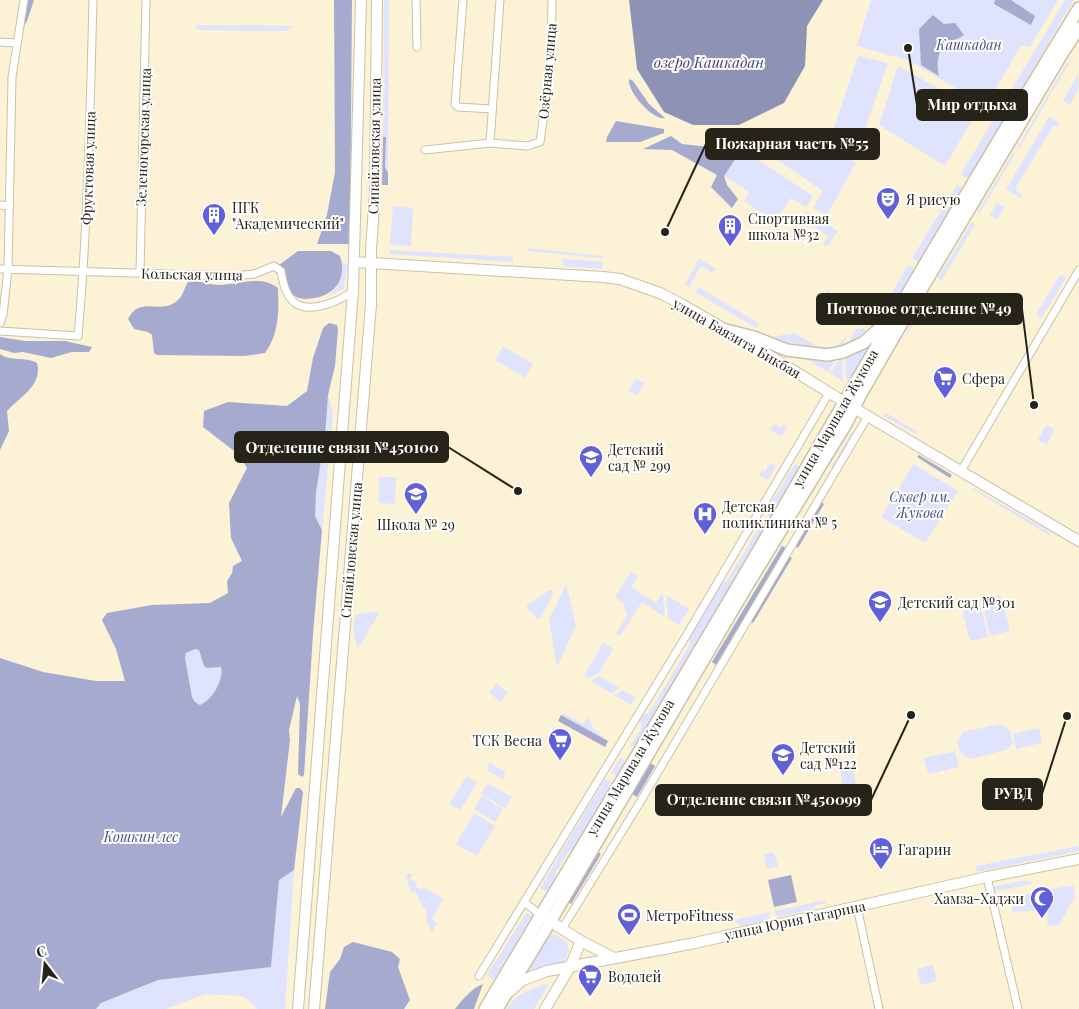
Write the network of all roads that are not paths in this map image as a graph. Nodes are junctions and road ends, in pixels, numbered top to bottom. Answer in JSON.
{"nodes":[{"id":1,"x":24,"y":0,"type":"edge"},
{"id":2,"x":93,"y":0,"type":"edge"},
{"id":3,"x":146,"y":0,"type":"edge"},
{"id":4,"x":361,"y":0,"type":"edge"},
{"id":5,"x":377,"y":0,"type":"edge"},
{"id":6,"x":416,"y":0,"type":"edge"},
{"id":7,"x":463,"y":0,"type":"edge"},
{"id":8,"x":500,"y":0,"type":"edge"},
{"id":9,"x":552,"y":0,"type":"edge"},
{"id":10,"x":1079,"y":8,"type":"edge"},
{"id":11,"x":1079,"y":28,"type":"edge"},
{"id":12,"x":0,"y":42,"type":"edge"},
{"id":13,"x":17,"y":43,"type":"junction"},
{"id":14,"x":417,"y":47,"type":"dead end"},
{"id":15,"x":492,"y":109,"type":"junction"},
{"id":16,"x":490,"y":144,"type":"junction"},
{"id":17,"x":425,"y":150,"type":"dead end"},
{"id":18,"x":0,"y":205,"type":"edge"},
{"id":19,"x":10,"y":206,"type":"junction"},
{"id":20,"x":354,"y":262,"type":"junction"},
{"id":21,"x":371,"y":262,"type":"junction"},
{"id":22,"x":4,"y":269,"type":"edge"},
{"id":23,"x":1079,"y":270,"type":"edge"},
{"id":24,"x":83,"y":271,"type":"junction"},
{"id":25,"x":140,"y":273,"type":"junction"},
{"id":26,"x":353,"y":291,"type":"junction"},
{"id":27,"x":895,"y":314,"type":"junction"},
{"id":28,"x":0,"y":323,"type":"edge"},
{"id":29,"x":722,"y":329,"type":"junction"},
{"id":30,"x":0,"y":331,"type":"edge"},
{"id":31,"x":829,"y":393,"type":"junction"},
{"id":32,"x":849,"y":405,"type":"junction"},
{"id":33,"x":868,"y":416,"type":"junction"},
{"id":34,"x":960,"y":471,"type":"junction"},
{"id":35,"x":1079,"y":541,"type":"edge"},
{"id":36,"x":1079,"y":859,"type":"edge"},
{"id":37,"x":987,"y":877,"type":"junction"},
{"id":38,"x":524,"y":902,"type":"junction"},
{"id":39,"x":857,"y":907,"type":"junction"},
{"id":40,"x":546,"y":919,"type":"junction"},
{"id":41,"x":562,"y":930,"type":"junction"},
{"id":42,"x":581,"y":941,"type":"junction"},
{"id":43,"x":614,"y":958,"type":"junction"},
{"id":44,"x":570,"y":968,"type":"junction"},
{"id":45,"x":479,"y":976,"type":"dead end"},
{"id":46,"x":503,"y":998,"type":"junction"},
{"id":47,"x":298,"y":1009,"type":"edge"},
{"id":48,"x":314,"y":1009,"type":"edge"},
{"id":49,"x":485,"y":1009,"type":"edge"},
{"id":50,"x":497,"y":1009,"type":"edge"},
{"id":51,"x":545,"y":1009,"type":"edge"},
{"id":52,"x":879,"y":1009,"type":"edge"},
{"id":53,"x":1018,"y":1009,"type":"edge"}],
"edges":[{"from":1,"to":13,"type":"street"},
{"from":2,"to":24,"type":"street","name":"Фруктовая улица"},
{"from":3,"to":25,"type":"street","name":"Зеленогорская улица"},
{"from":4,"to":20,"type":"main road","name":"Сипайловская улица"},
{"from":5,"to":21,"type":"main road","name":"Сипайловская улица"},
{"from":6,"to":14,"type":"street"},
{"from":7,"to":15,"type":"street"},
{"from":8,"to":15,"type":"street"},
{"from":9,"to":16,"type":"street","name":"Озёрная улица"},
{"from":10,"to":27,"type":"main road","name":"улица Маршала Жукова"},
{"from":11,"to":32,"type":"main road","name":"улица Маршала Жукова"},
{"from":12,"to":13,"type":"street"},
{"from":13,"to":19,"type":"street"},
{"from":15,"to":16,"type":"street"},
{"from":16,"to":17,"type":"street"},
{"from":18,"to":19,"type":"street"},
{"from":19,"to":22,"type":"street"},
{"from":20,"to":21,"type":"main road","name":"улица Баязита Бикбая"},
{"from":20,"to":26,"type":"main road","name":"Сипайловская улица"},
{"from":21,"to":29,"type":"main road","name":"улица Баязита Бикбая"},
{"from":21,"to":48,"type":"main road","name":"Сипайловская улица"},
{"from":22,"to":24,"type":"street","name":"Кольская улица"},
{"from":22,"to":28,"type":"street"},
{"from":23,"to":34,"type":"street"},
{"from":24,"to":25,"type":"street","name":"Кольская улица"},
{"from":24,"to":30,"type":"street","name":"Фруктовая улица"},
{"from":25,"to":26,"type":"street","name":"Кольская улица"},
{"from":26,"to":47,"type":"main road","name":"Сипайловская улица"},
{"from":27,"to":29,"type":"main road"},
{"from":27,"to":32,"type":"main road","name":"улица Маршала Жукова"},
{"from":29,"to":31,"type":"main road","name":"улица Баязита Бикбая"},
{"from":31,"to":32,"type":"main road","name":"улица Баязита Бикбая"},
{"from":31,"to":38,"type":"street"},
{"from":32,"to":33,"type":"main road","name":"улица Баязита Бикбая"},
{"from":32,"to":40,"type":"main road","name":"улица Маршала Жукова"},
{"from":33,"to":34,"type":"main road","name":"улица Баязита Бикбая"},
{"from":33,"to":41,"type":"street"},
{"from":34,"to":35,"type":"main road","name":"улица Баязита Бикбая"},
{"from":36,"to":37,"type":"main road","name":"улица Юрия Гагарина"},
{"from":37,"to":39,"type":"main road","name":"улица Юрия Гагарина"},
{"from":37,"to":53,"type":"street"},
{"from":38,"to":40,"type":"street"},
{"from":38,"to":45,"type":"street"},
{"from":39,"to":43,"type":"main road","name":"улица Юрия Гагарина"},
{"from":39,"to":52,"type":"street"},
{"from":40,"to":41,"type":"main road"},
{"from":40,"to":46,"type":"main road","name":"улица Маршала Жукова"},
{"from":40,"to":49,"type":"main road","name":"улица Маршала Жукова"},
{"from":41,"to":42,"type":"main road"},
{"from":42,"to":43,"type":"main road"},
{"from":42,"to":44,"type":"main road"},
{"from":43,"to":44,"type":"main road","name":"улица Юрия Гагарина"},
{"from":44,"to":46,"type":"main road","name":"улица Юрия Гагарина"},
{"from":44,"to":51,"type":"main road"},
{"from":46,"to":50,"type":"main road","name":"улица Маршала Жукова"}]}
